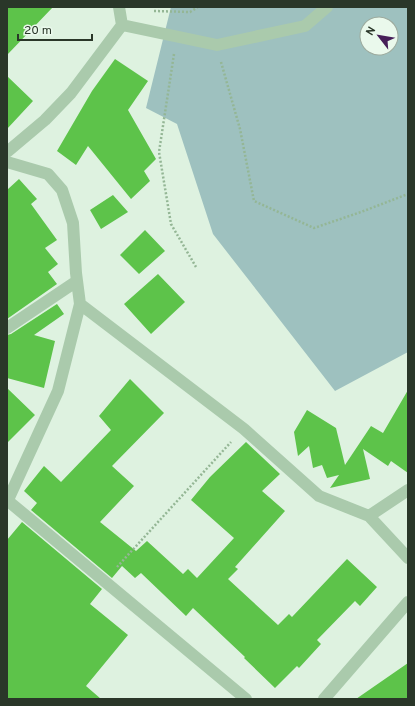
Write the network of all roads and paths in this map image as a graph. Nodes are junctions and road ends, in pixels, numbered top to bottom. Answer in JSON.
{"nodes":[{"id":1,"x":120,"y":7,"type":"edge"},
{"id":2,"x":327,"y":7,"type":"edge"},
{"id":3,"x":122,"y":25,"type":"junction"},
{"id":4,"x":177,"y":36,"type":"junction"},
{"id":5,"x":217,"y":45,"type":"junction"},
{"id":6,"x":7,"y":152,"type":"edge"},
{"id":7,"x":7,"y":162,"type":"edge"},
{"id":8,"x":408,"y":194,"type":"edge"},
{"id":9,"x":196,"y":267,"type":"dead end"},
{"id":10,"x":77,"y":281,"type":"junction"},
{"id":11,"x":80,"y":304,"type":"junction"},
{"id":12,"x":7,"y":328,"type":"edge"},
{"id":13,"x":244,"y":429,"type":"junction"},
{"id":14,"x":408,"y":490,"type":"edge"},
{"id":15,"x":7,"y":501,"type":"edge"},
{"id":16,"x":369,"y":516,"type":"junction"},
{"id":17,"x":408,"y":558,"type":"edge"},
{"id":18,"x":104,"y":581,"type":"junction"},
{"id":19,"x":408,"y":602,"type":"edge"},
{"id":20,"x":246,"y":699,"type":"edge"},
{"id":21,"x":324,"y":699,"type":"edge"}],
"edges":[{"from":1,"to":3,"type":"street"},
{"from":2,"to":5,"type":"street"},
{"from":3,"to":4,"type":"street"},
{"from":3,"to":6,"type":"street"},
{"from":4,"to":5,"type":"street"},
{"from":4,"to":9,"type":"path"},
{"from":5,"to":8,"type":"path"},
{"from":7,"to":10,"type":"street"},
{"from":10,"to":11,"type":"street"},
{"from":10,"to":12,"type":"street"},
{"from":11,"to":13,"type":"street"},
{"from":11,"to":15,"type":"street"},
{"from":13,"to":16,"type":"street"},
{"from":13,"to":18,"type":"path"},
{"from":14,"to":16,"type":"street"},
{"from":15,"to":18,"type":"street"},
{"from":16,"to":17,"type":"street"},
{"from":18,"to":20,"type":"street"},
{"from":19,"to":21,"type":"street"}]}
